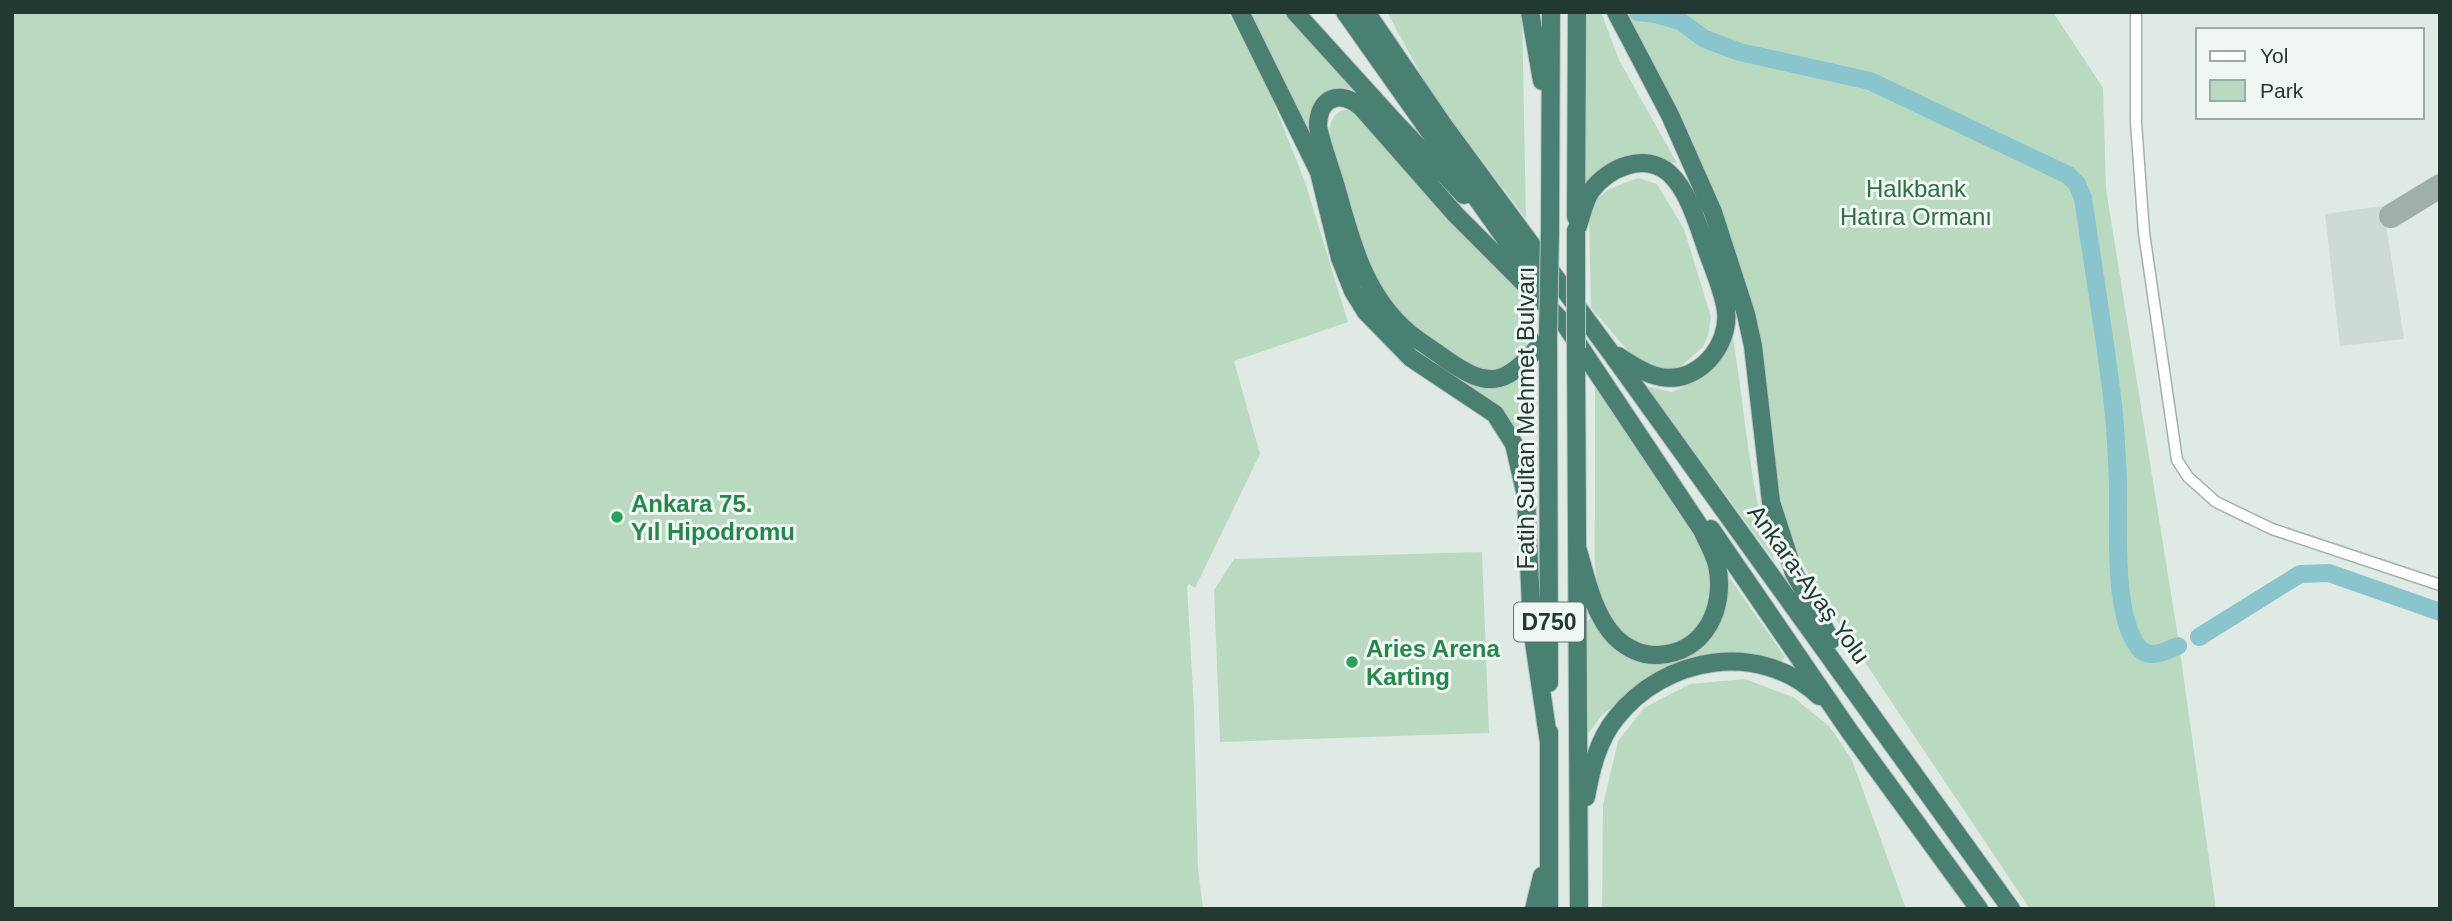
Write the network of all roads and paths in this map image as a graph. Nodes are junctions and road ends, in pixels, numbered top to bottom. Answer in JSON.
{"nodes":[{"id":1,"x":1240,"y":12,"type":"edge"},
{"id":2,"x":1295,"y":12,"type":"edge"},
{"id":3,"x":1345,"y":12,"type":"edge"},
{"id":4,"x":1366,"y":12,"type":"edge"},
{"id":5,"x":1380,"y":12,"type":"edge"},
{"id":6,"x":1530,"y":12,"type":"edge"},
{"id":7,"x":1550,"y":12,"type":"edge"},
{"id":8,"x":1577,"y":12,"type":"edge"},
{"id":9,"x":1616,"y":12,"type":"edge"},
{"id":10,"x":2136,"y":12,"type":"edge"},
{"id":11,"x":1550,"y":124,"type":"junction"},
{"id":12,"x":1444,"y":126,"type":"junction"},
{"id":13,"x":1576,"y":231,"type":"junction"},
{"id":14,"x":1509,"y":242,"type":"junction"},
{"id":15,"x":1564,"y":323,"type":"junction"},
{"id":16,"x":1548,"y":336,"type":"junction"},
{"id":17,"x":1611,"y":353,"type":"junction"},
{"id":18,"x":1577,"y":547,"type":"junction"},
{"id":19,"x":2440,"y":585,"type":"edge"},
{"id":20,"x":1850,"y":732,"type":"junction"},
{"id":21,"x":1890,"y":739,"type":"junction"},
{"id":22,"x":1549,"y":743,"type":"junction"},
{"id":23,"x":1578,"y":834,"type":"junction"},
{"id":24,"x":1549,"y":846,"type":"junction"},
{"id":25,"x":1534,"y":909,"type":"edge"},
{"id":26,"x":1549,"y":909,"type":"edge"},
{"id":27,"x":1578,"y":909,"type":"edge"},
{"id":28,"x":1976,"y":909,"type":"edge"},
{"id":29,"x":2011,"y":909,"type":"edge"}],
"edges":[{"from":1,"to":22,"type":"highway"},
{"from":2,"to":14,"type":"highway"},
{"from":3,"to":14,"type":"highway"},
{"from":4,"to":12,"type":"highway"},
{"from":5,"to":12,"type":"highway"},
{"from":6,"to":11,"type":"highway"},
{"from":7,"to":11,"type":"highway","name":"Fatih Sultan Mehmet Bulvarı","number":"D750"},
{"from":8,"to":13,"type":"highway","number":"D750"},
{"from":9,"to":21,"type":"highway"},
{"from":10,"to":19,"type":"street"},
{"from":11,"to":16,"type":"highway","name":"Fatih Sultan Mehmet Bulvarı","number":"D750","bridge":true},
{"from":12,"to":17,"type":"highway","name":"Ankara-Ayaş Yolu"},
{"from":13,"to":17,"type":"highway"},
{"from":13,"to":18,"type":"highway","number":"D750","bridge":true},
{"from":14,"to":15,"type":"highway"},
{"from":15,"to":16,"type":"highway"},
{"from":15,"to":18,"type":"highway"},
{"from":15,"to":20,"type":"highway","name":"Ankara-Ayaş Yolu"},
{"from":16,"to":22,"type":"highway","name":"Fatih Sultan Mehmet Bulvarı","number":"D750"},
{"from":17,"to":21,"type":"highway","name":"Ankara-Ayaş Yolu"},
{"from":18,"to":23,"type":"highway","number":"D750"},
{"from":20,"to":23,"type":"highway"},
{"from":20,"to":28,"type":"highway","name":"Ankara-Ayaş Yolu"},
{"from":21,"to":29,"type":"highway","name":"Ankara-Ayaş Yolu"},
{"from":22,"to":24,"type":"highway","name":"Fatih Sultan Mehmet Bulvarı","number":"D750"},
{"from":23,"to":27,"type":"highway","number":"D750"},
{"from":24,"to":25,"type":"highway"},
{"from":24,"to":26,"type":"highway","name":"Fatih Sultan Mehmet Bulvarı","number":"D750"}]}
